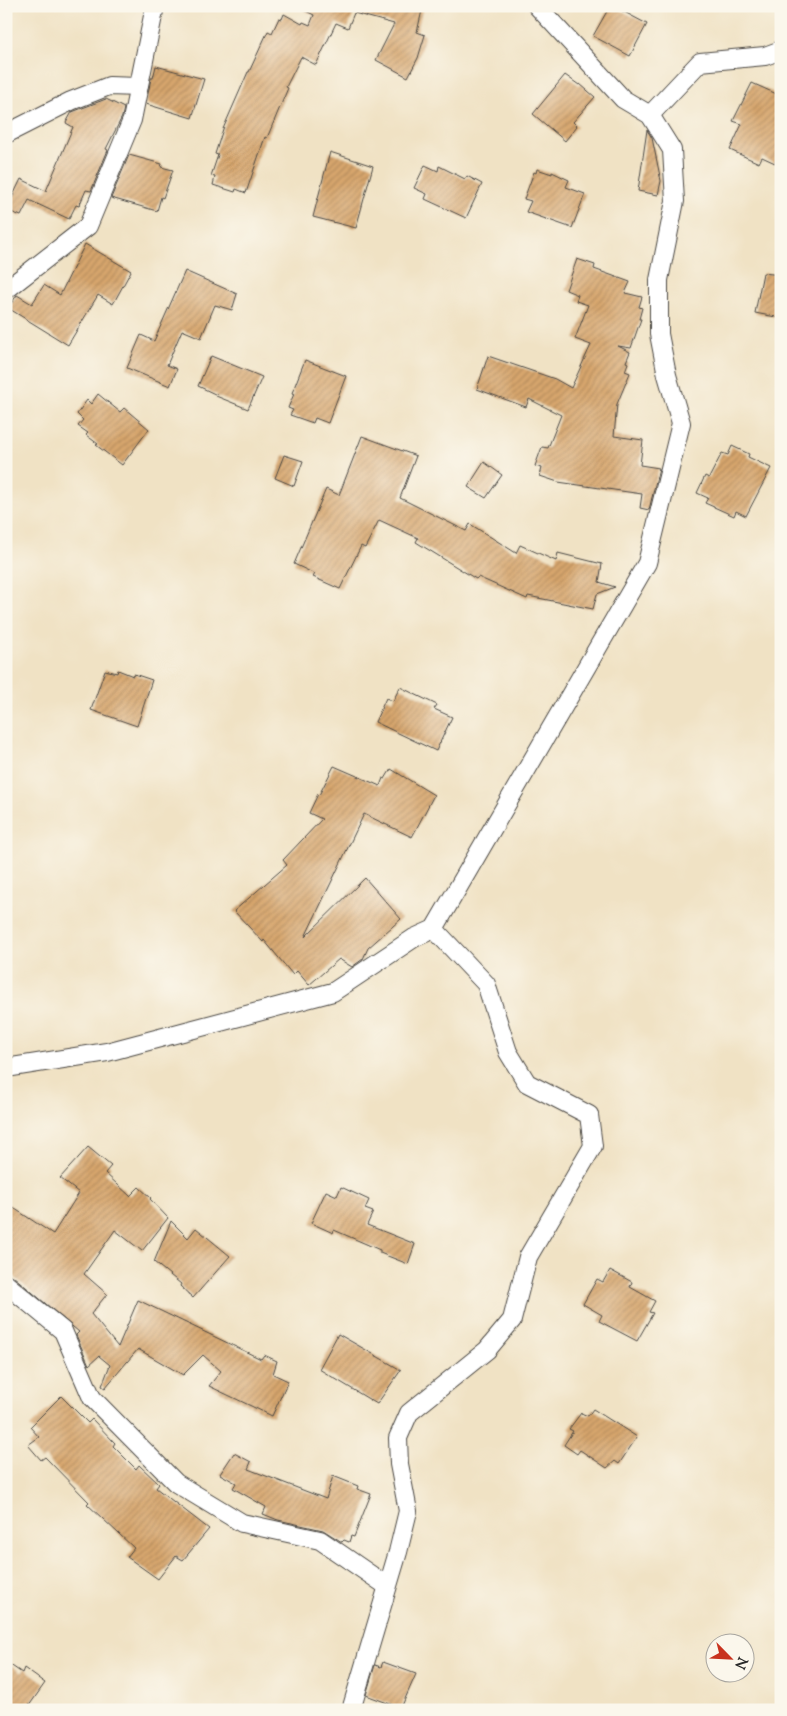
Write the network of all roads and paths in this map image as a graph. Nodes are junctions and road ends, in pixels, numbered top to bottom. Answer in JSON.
{"nodes":[{"id":1,"x":155,"y":6,"type":"edge"},
{"id":2,"x":537,"y":6,"type":"edge"},
{"id":3,"x":781,"y":50,"type":"edge"},
{"id":4,"x":138,"y":88,"type":"junction"},
{"id":5,"x":650,"y":116,"type":"junction"},
{"id":6,"x":6,"y":134,"type":"edge"},
{"id":7,"x":6,"y":290,"type":"edge"},
{"id":8,"x":434,"y":929,"type":"junction"},
{"id":9,"x":6,"y":1068,"type":"edge"},
{"id":10,"x":6,"y":1284,"type":"edge"},
{"id":11,"x":388,"y":1586,"type":"junction"},
{"id":12,"x":352,"y":1710,"type":"edge"}],
"edges":[{"from":1,"to":4,"type":"street"},
{"from":2,"to":5,"type":"street"},
{"from":3,"to":5,"type":"street"},
{"from":4,"to":6,"type":"street"},
{"from":4,"to":7,"type":"street"},
{"from":5,"to":8,"type":"street"},
{"from":8,"to":9,"type":"street"},
{"from":8,"to":11,"type":"street"},
{"from":10,"to":11,"type":"street"},
{"from":11,"to":12,"type":"street"}]}
